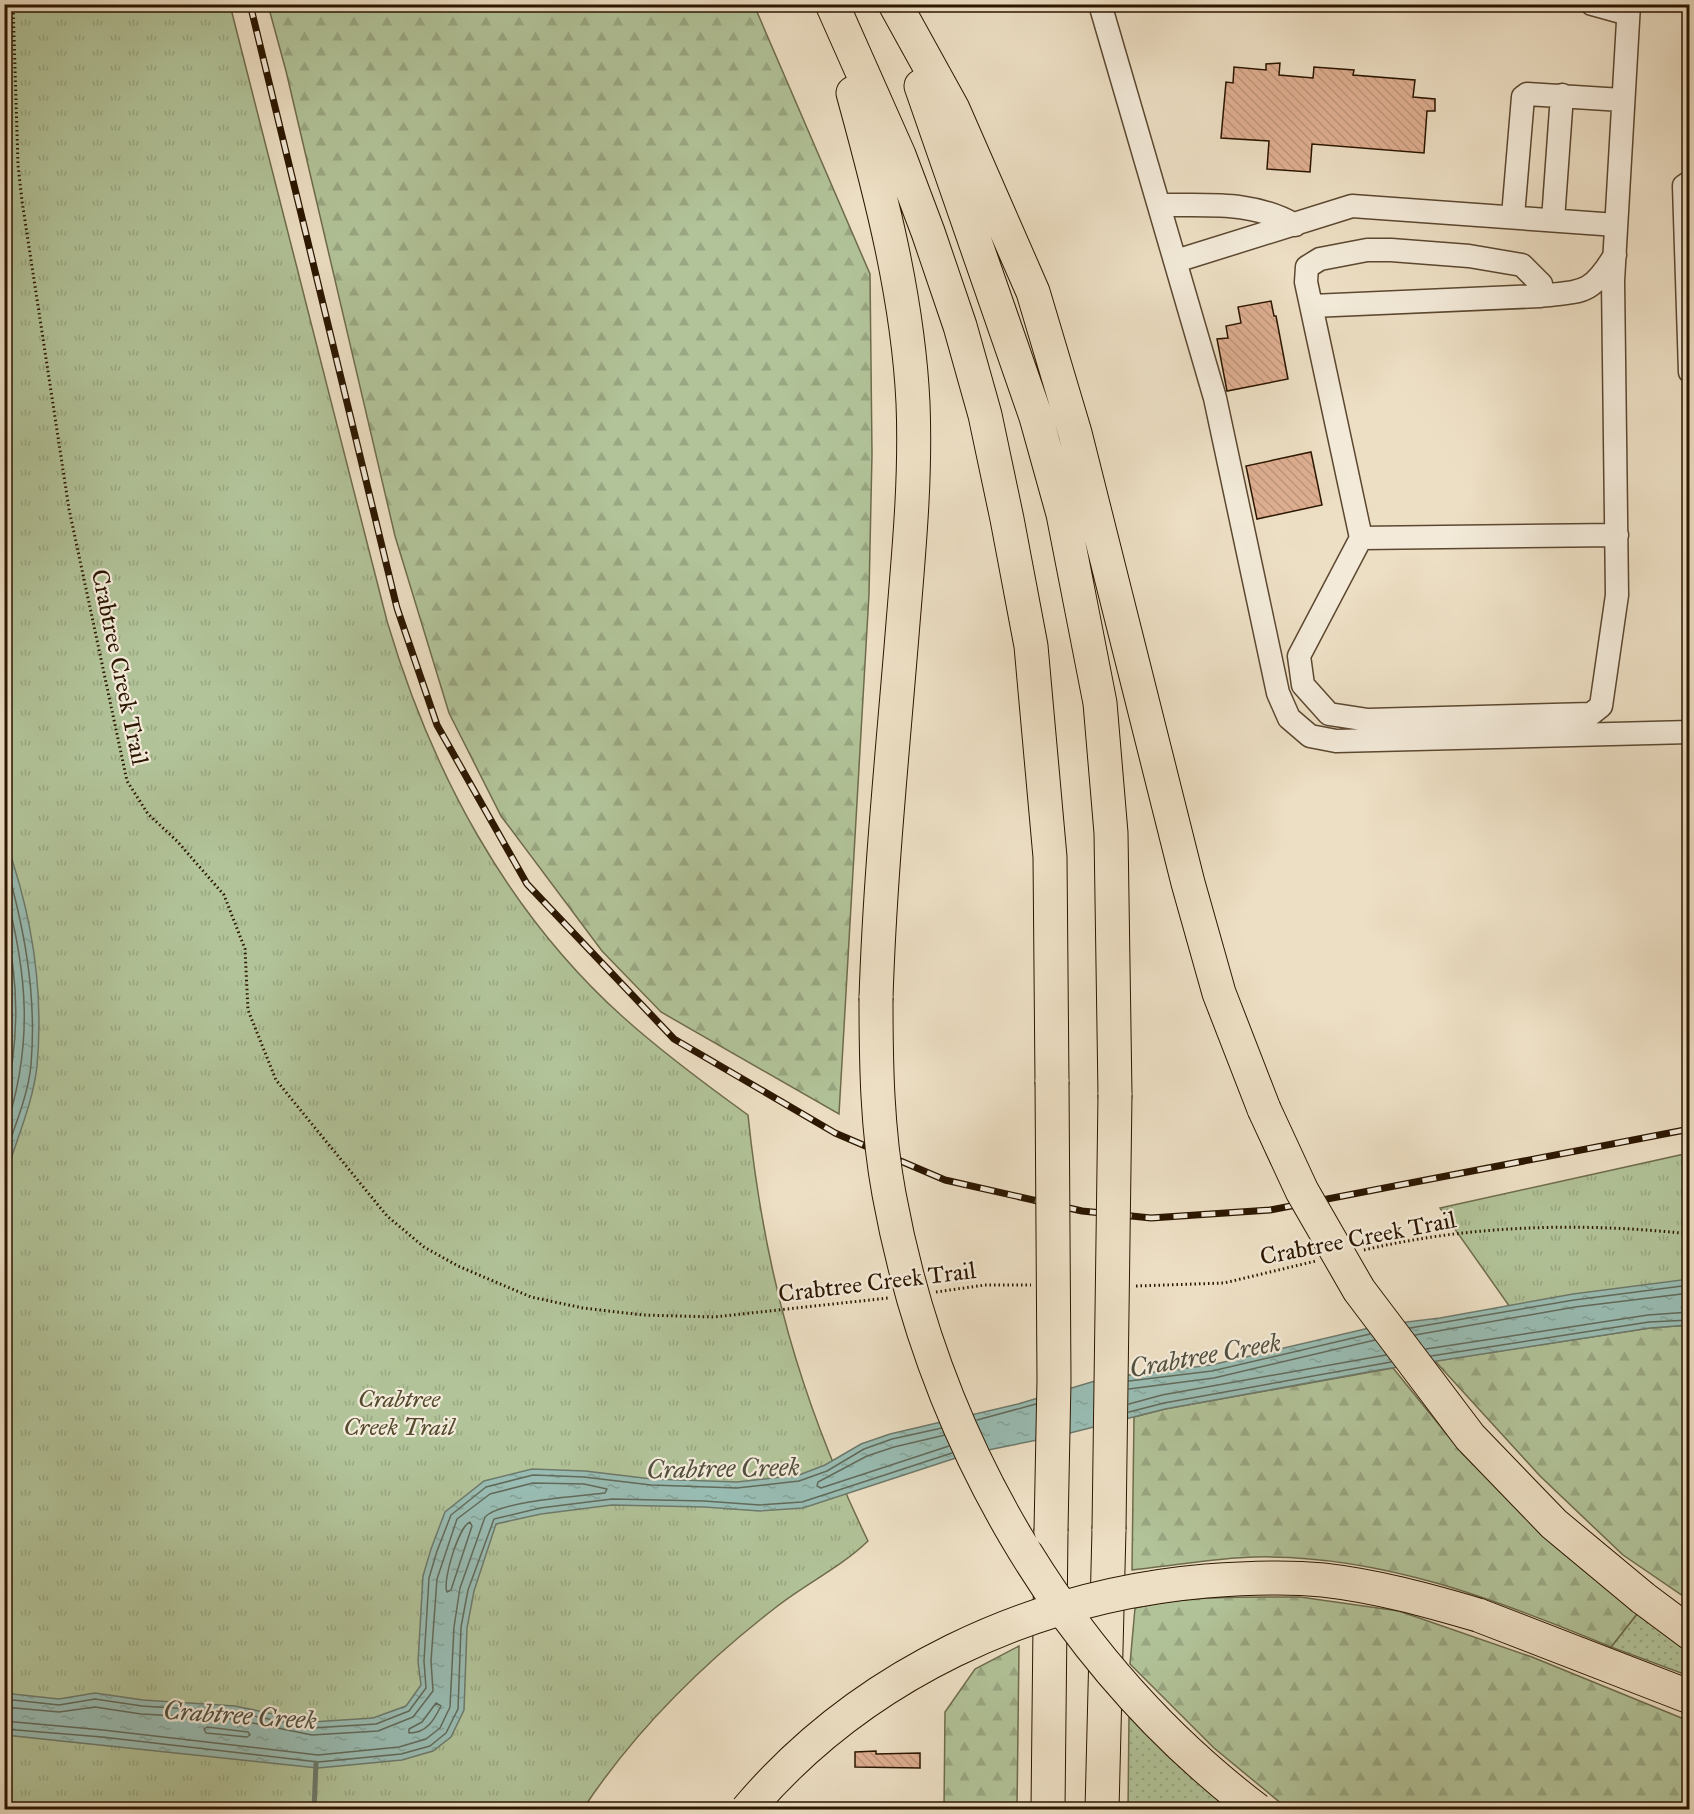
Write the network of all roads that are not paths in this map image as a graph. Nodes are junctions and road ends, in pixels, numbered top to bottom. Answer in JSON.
{"nodes":[{"id":1,"x":831,"y":4,"type":"edge"},
{"id":2,"x":890,"y":4,"type":"edge"},
{"id":3,"x":895,"y":4,"type":"edge"},
{"id":4,"x":1100,"y":4,"type":"edge"},
{"id":5,"x":1592,"y":4,"type":"edge"},
{"id":6,"x":1629,"y":9,"type":"edge"},
{"id":7,"x":1562,"y":94,"type":"junction"},
{"id":8,"x":1622,"y":100,"type":"junction"},
{"id":9,"x":1689,"y":182,"type":"edge"},
{"id":10,"x":1159,"y":205,"type":"junction"},
{"id":11,"x":1513,"y":216,"type":"junction"},
{"id":12,"x":1553,"y":220,"type":"junction"},
{"id":13,"x":1295,"y":225,"type":"junction"},
{"id":14,"x":1616,"y":225,"type":"junction"},
{"id":15,"x":1615,"y":255,"type":"junction"},
{"id":16,"x":1176,"y":261,"type":"junction"},
{"id":17,"x":1540,"y":296,"type":"junction"},
{"id":18,"x":1312,"y":306,"type":"junction"},
{"id":19,"x":1689,"y":372,"type":"edge"},
{"id":20,"x":1617,"y":535,"type":"junction"},
{"id":21,"x":1361,"y":538,"type":"junction"},
{"id":22,"x":1689,"y":732,"type":"edge"},
{"id":23,"x":1689,"y":1633,"type":"edge"},
{"id":24,"x":1689,"y":1697,"type":"edge"},
{"id":25,"x":747,"y":1809,"type":"edge"},
{"id":26,"x":1048,"y":1809,"type":"edge"},
{"id":27,"x":1102,"y":1809,"type":"edge"},
{"id":28,"x":1257,"y":1809,"type":"edge"}],
"edges":[{"from":1,"to":26,"type":"highway","bridge":true},
{"from":1,"to":28,"type":"highway","bridge":true},
{"from":2,"to":27,"type":"highway","bridge":true},
{"from":3,"to":23,"type":"highway","bridge":true},
{"from":4,"to":10,"type":"lane"},
{"from":5,"to":6,"type":"lane"},
{"from":6,"to":8,"type":"lane"},
{"from":7,"to":8,"type":"lane"},
{"from":7,"to":11,"type":"lane"},
{"from":7,"to":12,"type":"lane"},
{"from":8,"to":14,"type":"lane"},
{"from":9,"to":19,"type":"lane"},
{"from":10,"to":13,"type":"lane"},
{"from":10,"to":16,"type":"lane"},
{"from":11,"to":12,"type":"lane"},
{"from":11,"to":13,"type":"lane"},
{"from":12,"to":14,"type":"lane"},
{"from":13,"to":16,"type":"lane"},
{"from":14,"to":15,"type":"lane"},
{"from":15,"to":17,"type":"lane"},
{"from":15,"to":20,"type":"lane"},
{"from":16,"to":22,"type":"lane"},
{"from":17,"to":18,"type":"lane"},
{"from":17,"to":18,"type":"lane"},
{"from":18,"to":21,"type":"lane"},
{"from":20,"to":21,"type":"lane"},
{"from":20,"to":21,"type":"lane"},
{"from":24,"to":25,"type":"highway","bridge":true}]}
